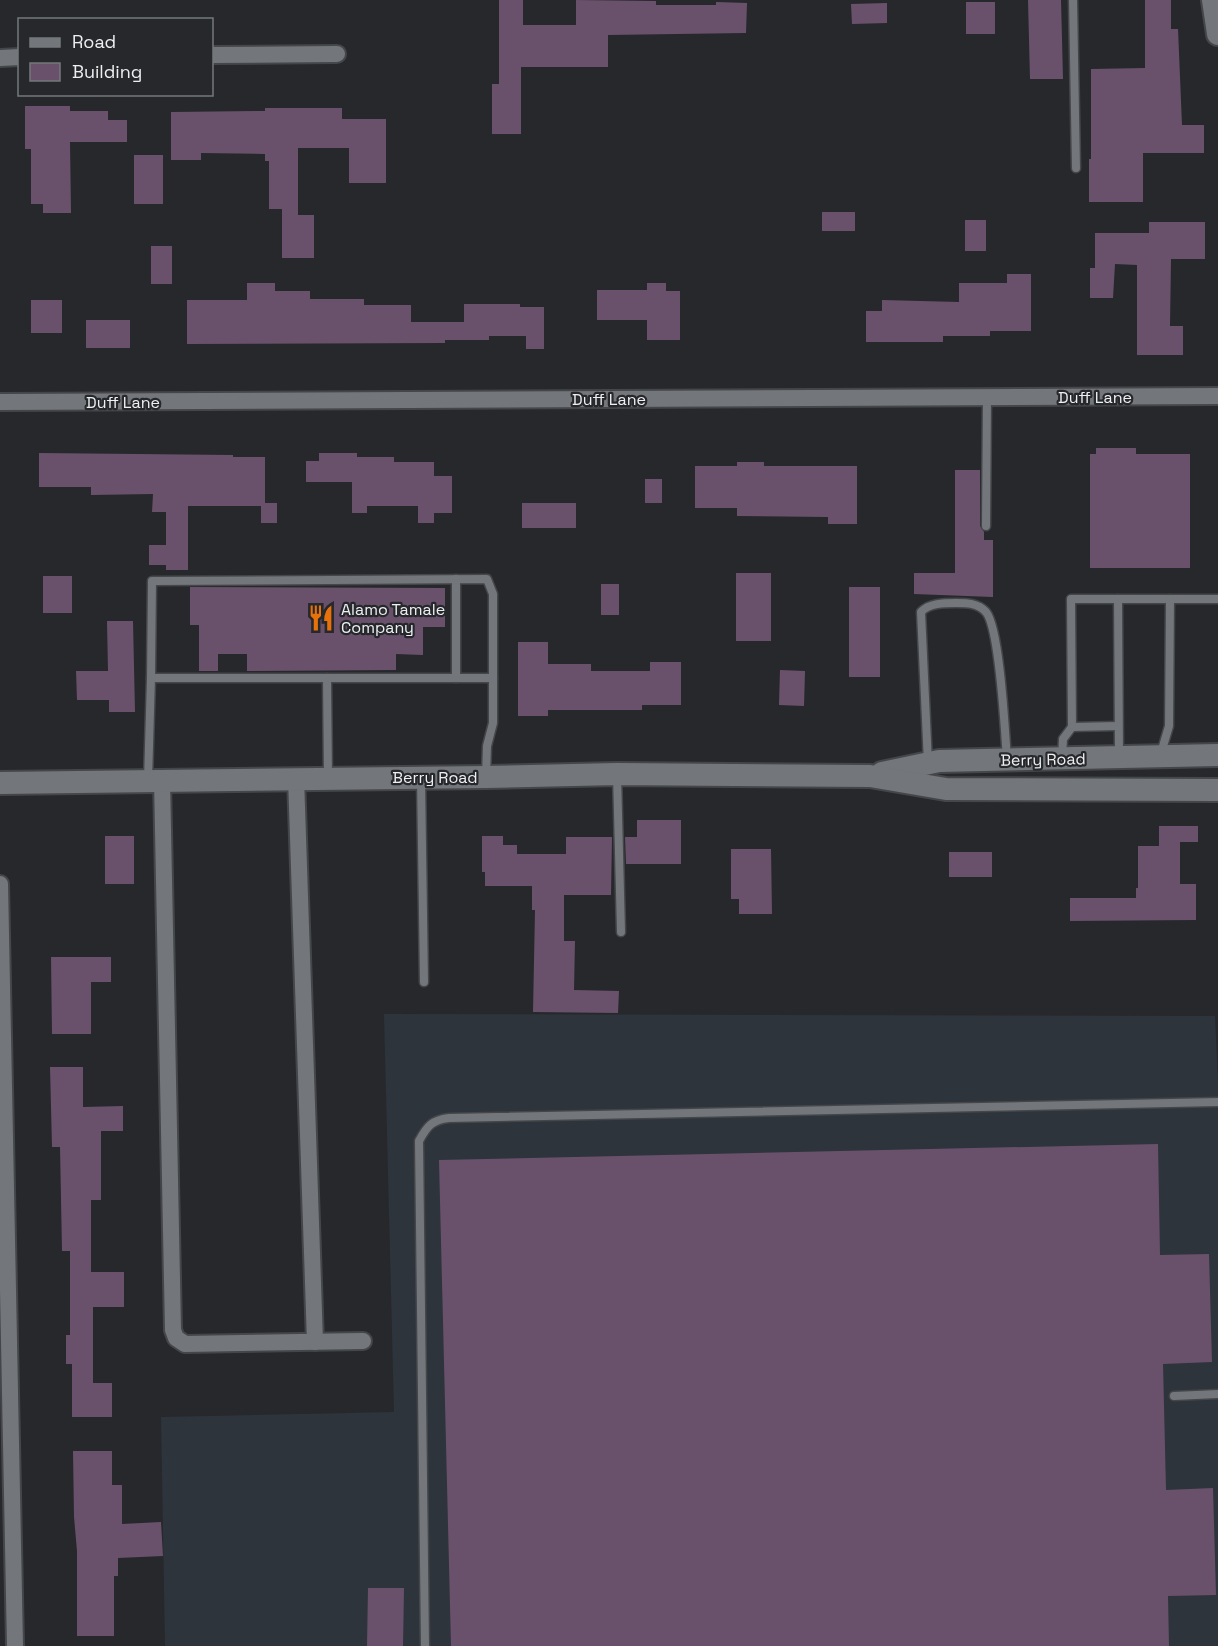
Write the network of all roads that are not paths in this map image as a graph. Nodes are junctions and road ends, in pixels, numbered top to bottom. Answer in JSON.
{"nodes":[{"id":1,"x":1073,"y":0,"type":"edge"},
{"id":2,"x":1214,"y":0,"type":"edge"},
{"id":3,"x":1218,"y":34,"type":"edge"},
{"id":4,"x":337,"y":54,"type":"dead end"},
{"id":5,"x":213,"y":55,"type":"edge"},
{"id":6,"x":18,"y":57,"type":"edge"},
{"id":7,"x":0,"y":58,"type":"edge"},
{"id":8,"x":1076,"y":168,"type":"dead end"},
{"id":9,"x":1218,"y":396,"type":"edge"},
{"id":10,"x":987,"y":397,"type":"junction"},
{"id":11,"x":0,"y":402,"type":"edge"},
{"id":12,"x":986,"y":526,"type":"dead end"},
{"id":13,"x":456,"y":579,"type":"junction"},
{"id":14,"x":1118,"y":599,"type":"junction"},
{"id":15,"x":1170,"y":599,"type":"junction"},
{"id":16,"x":1218,"y":599,"type":"edge"},
{"id":17,"x":152,"y":678,"type":"junction"},
{"id":18,"x":327,"y":678,"type":"junction"},
{"id":19,"x":456,"y":678,"type":"junction"},
{"id":20,"x":493,"y":678,"type":"junction"},
{"id":21,"x":1118,"y":726,"type":"junction"},
{"id":22,"x":1072,"y":727,"type":"junction"},
{"id":23,"x":1218,"y":755,"type":"edge"},
{"id":24,"x":1160,"y":756,"type":"junction"},
{"id":25,"x":1119,"y":757,"type":"junction"},
{"id":26,"x":1062,"y":759,"type":"junction"},
{"id":27,"x":1007,"y":760,"type":"junction"},
{"id":28,"x":928,"y":764,"type":"junction"},
{"id":29,"x":617,"y":774,"type":"junction"},
{"id":30,"x":870,"y":776,"type":"junction"},
{"id":31,"x":421,"y":777,"type":"junction"},
{"id":32,"x":486,"y":777,"type":"junction"},
{"id":33,"x":296,"y":778,"type":"junction"},
{"id":34,"x":328,"y":778,"type":"junction"},
{"id":35,"x":155,"y":780,"type":"junction"},
{"id":36,"x":0,"y":783,"type":"edge"},
{"id":37,"x":1218,"y":790,"type":"edge"},
{"id":38,"x":0,"y":884,"type":"edge"},
{"id":39,"x":621,"y":932,"type":"dead end"},
{"id":40,"x":424,"y":982,"type":"dead end"},
{"id":41,"x":1218,"y":1102,"type":"edge"},
{"id":42,"x":363,"y":1341,"type":"dead end"},
{"id":43,"x":315,"y":1342,"type":"junction"},
{"id":44,"x":1218,"y":1394,"type":"edge"},
{"id":45,"x":1174,"y":1396,"type":"dead end"},
{"id":46,"x":15,"y":1646,"type":"edge"},
{"id":47,"x":425,"y":1646,"type":"edge"}],
"edges":[{"from":1,"to":8,"type":"lane"},
{"from":2,"to":3,"type":"street"},
{"from":4,"to":5,"type":"street"},
{"from":6,"to":7,"type":"street"},
{"from":9,"to":10,"type":"street","name":"Duff Lane"},
{"from":10,"to":11,"type":"street","name":"Duff Lane"},
{"from":10,"to":12,"type":"lane"},
{"from":13,"to":17,"type":"lane"},
{"from":13,"to":19,"type":"lane"},
{"from":13,"to":20,"type":"lane"},
{"from":14,"to":15,"type":"lane"},
{"from":14,"to":21,"type":"lane"},
{"from":14,"to":22,"type":"lane"},
{"from":15,"to":16,"type":"lane"},
{"from":15,"to":24,"type":"lane"},
{"from":17,"to":18,"type":"lane"},
{"from":17,"to":35,"type":"lane"},
{"from":18,"to":19,"type":"lane"},
{"from":18,"to":34,"type":"lane"},
{"from":19,"to":20,"type":"lane"},
{"from":20,"to":32,"type":"lane"},
{"from":21,"to":22,"type":"lane"},
{"from":21,"to":25,"type":"lane"},
{"from":22,"to":26,"type":"lane"},
{"from":23,"to":24,"type":"street","name":"Berry Road"},
{"from":24,"to":25,"type":"street","name":"Berry Road"},
{"from":25,"to":26,"type":"street","name":"Berry Road"},
{"from":26,"to":27,"type":"street","name":"Berry Road"},
{"from":27,"to":28,"type":"street","name":"Berry Road"},
{"from":27,"to":28,"type":"lane"},
{"from":28,"to":30,"type":"street","name":"Berry Road"},
{"from":29,"to":30,"type":"street","name":"Berry Road"},
{"from":29,"to":32,"type":"street","name":"Berry Road"},
{"from":29,"to":39,"type":"lane"},
{"from":30,"to":37,"type":"street","name":"Berry Road"},
{"from":31,"to":32,"type":"street","name":"Berry Road"},
{"from":31,"to":34,"type":"street","name":"Berry Road"},
{"from":31,"to":40,"type":"lane"},
{"from":33,"to":34,"type":"street","name":"Berry Road"},
{"from":33,"to":35,"type":"street","name":"Berry Road"},
{"from":33,"to":43,"type":"street"},
{"from":35,"to":36,"type":"street","name":"Berry Road"},
{"from":35,"to":43,"type":"street"},
{"from":38,"to":46,"type":"street"},
{"from":41,"to":47,"type":"lane"},
{"from":42,"to":43,"type":"street"},
{"from":44,"to":45,"type":"lane"}]}
